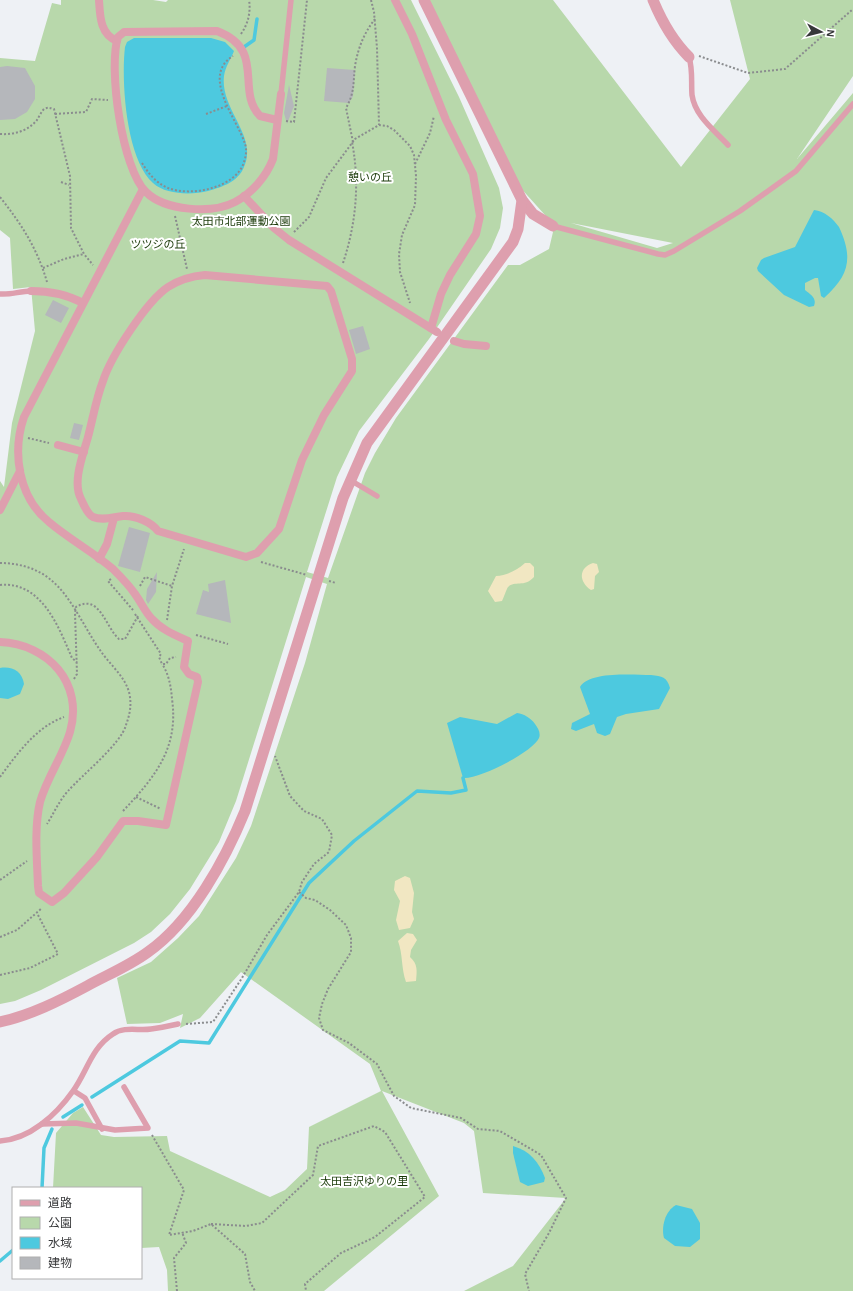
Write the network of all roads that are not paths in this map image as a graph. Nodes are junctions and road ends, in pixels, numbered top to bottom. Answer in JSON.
{"nodes":[{"id":1,"x":99,"y":0,"type":"edge"},
{"id":2,"x":291,"y":0,"type":"edge"},
{"id":3,"x":395,"y":0,"type":"edge"},
{"id":4,"x":424,"y":0,"type":"edge"},
{"id":5,"x":653,"y":0,"type":"edge"},
{"id":6,"x":117,"y":42,"type":"junction"},
{"id":7,"x":689,"y":57,"type":"joint"},
{"id":8,"x":281,"y":94,"type":"joint"},
{"id":9,"x":853,"y":104,"type":"edge"},
{"id":10,"x":277,"y":120,"type":"junction"},
{"id":11,"x":728,"y":145,"type":"dead end"},
{"id":12,"x":143,"y":189,"type":"junction"},
{"id":13,"x":244,"y":196,"type":"junction"},
{"id":14,"x":522,"y":200,"type":"junction"},
{"id":15,"x":553,"y":226,"type":"joint"},
{"id":16,"x":31,"y":291,"type":"joint"},
{"id":17,"x":0,"y":294,"type":"edge"},
{"id":18,"x":83,"y":303,"type":"junction"},
{"id":19,"x":454,"y":341,"type":"dead end"},
{"id":20,"x":486,"y":346,"type":"dead end"},
{"id":21,"x":58,"y":445,"type":"road end"},
{"id":22,"x":84,"y":452,"type":"junction"},
{"id":23,"x":20,"y":471,"type":"junction"},
{"id":24,"x":350,"y":480,"type":"junction"},
{"id":25,"x":377,"y":496,"type":"dead end"},
{"id":26,"x":0,"y":510,"type":"edge"},
{"id":27,"x":114,"y":518,"type":"junction"},
{"id":28,"x":99,"y":559,"type":"junction"},
{"id":29,"x":0,"y":642,"type":"edge"},
{"id":30,"x":0,"y":1022,"type":"edge"},
{"id":31,"x":178,"y":1024,"type":"road end"},
{"id":32,"x":124,"y":1087,"type":"dead end"},
{"id":33,"x":74,"y":1091,"type":"junction"},
{"id":34,"x":42,"y":1124,"type":"junction"},
{"id":35,"x":102,"y":1129,"type":"junction"},
{"id":36,"x":0,"y":1141,"type":"edge"}],
"edges":[{"from":1,"to":6,"type":"street"},
{"from":2,"to":8,"type":"lane"},
{"from":3,"to":13,"type":"street"},
{"from":4,"to":14,"type":"street"},
{"from":5,"to":7,"type":"street"},
{"from":6,"to":10,"type":"street"},
{"from":6,"to":12,"type":"street"},
{"from":7,"to":11,"type":"lane"},
{"from":8,"to":10,"type":"street"},
{"from":9,"to":15,"type":"lane"},
{"from":10,"to":13,"type":"street"},
{"from":12,"to":13,"type":"street"},
{"from":12,"to":18,"type":"street"},
{"from":14,"to":15,"type":"street"},
{"from":14,"to":24,"type":"street"},
{"from":16,"to":17,"type":"lane"},
{"from":16,"to":18,"type":"street"},
{"from":18,"to":23,"type":"street"},
{"from":19,"to":20,"type":"street"},
{"from":21,"to":22,"type":"street"},
{"from":22,"to":27,"type":"street"},
{"from":22,"to":27,"type":"street"},
{"from":23,"to":26,"type":"street"},
{"from":23,"to":28,"type":"street"},
{"from":24,"to":25,"type":"lane"},
{"from":24,"to":30,"type":"street"},
{"from":27,"to":28,"type":"street"},
{"from":28,"to":29,"type":"street"},
{"from":31,"to":33,"type":"lane"},
{"from":32,"to":35,"type":"lane"},
{"from":33,"to":34,"type":"lane"},
{"from":33,"to":35,"type":"lane"},
{"from":34,"to":35,"type":"lane"},
{"from":34,"to":36,"type":"lane"}]}
